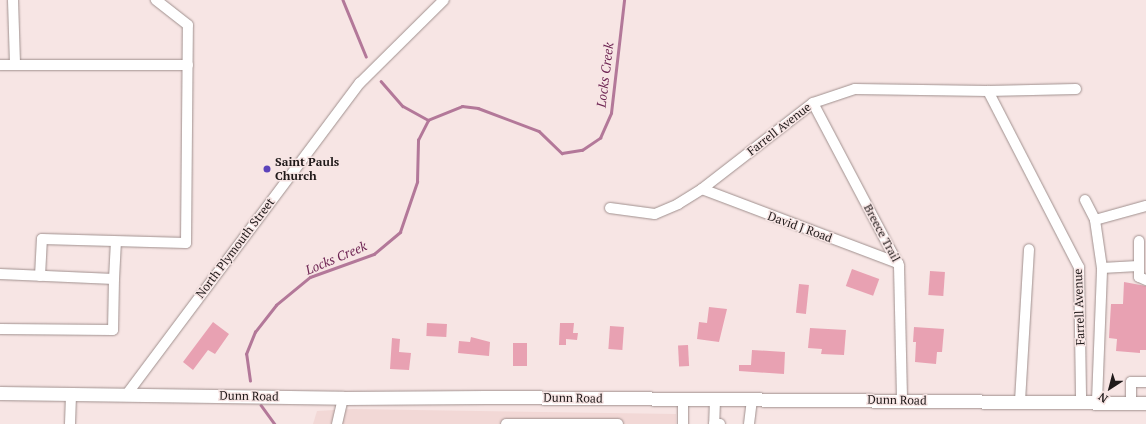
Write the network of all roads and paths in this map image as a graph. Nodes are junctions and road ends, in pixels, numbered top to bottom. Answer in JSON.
{"nodes":[{"id":1,"x":13,"y":0,"type":"edge"},
{"id":2,"x":156,"y":0,"type":"edge"},
{"id":3,"x":444,"y":0,"type":"edge"},
{"id":4,"x":0,"y":65,"type":"edge"},
{"id":5,"x":15,"y":65,"type":"junction"},
{"id":6,"x":188,"y":65,"type":"junction"},
{"id":7,"x":1076,"y":89,"type":"dead end"},
{"id":8,"x":988,"y":91,"type":"junction"},
{"id":9,"x":813,"y":103,"type":"junction"},
{"id":10,"x":702,"y":189,"type":"junction"},
{"id":11,"x":1085,"y":200,"type":"dead end"},
{"id":12,"x":1146,"y":206,"type":"edge"},
{"id":13,"x":610,"y":208,"type":"dead end"},
{"id":14,"x":1095,"y":220,"type":"junction"},
{"id":15,"x":1140,"y":241,"type":"dead end"},
{"id":16,"x":116,"y":242,"type":"junction"},
{"id":17,"x":1029,"y":249,"type":"dead end"},
{"id":18,"x":898,"y":263,"type":"junction"},
{"id":19,"x":1138,"y":266,"type":"junction"},
{"id":20,"x":1102,"y":268,"type":"junction"},
{"id":21,"x":0,"y":274,"type":"edge"},
{"id":22,"x":40,"y":276,"type":"junction"},
{"id":23,"x":114,"y":280,"type":"junction"},
{"id":24,"x":1146,"y":280,"type":"edge"},
{"id":25,"x":0,"y":329,"type":"edge"},
{"id":26,"x":1146,"y":382,"type":"edge"},
{"id":27,"x":0,"y":393,"type":"edge"},
{"id":28,"x":71,"y":393,"type":"junction"},
{"id":29,"x":127,"y":394,"type":"junction"},
{"id":30,"x":343,"y":398,"type":"junction"},
{"id":31,"x":683,"y":400,"type":"junction"},
{"id":32,"x":715,"y":400,"type":"junction"},
{"id":33,"x":752,"y":400,"type":"junction"},
{"id":34,"x":902,"y":400,"type":"junction"},
{"id":35,"x":1020,"y":400,"type":"junction"},
{"id":36,"x":1081,"y":401,"type":"junction"},
{"id":37,"x":1097,"y":401,"type":"junction"},
{"id":38,"x":1131,"y":402,"type":"junction"},
{"id":39,"x":1146,"y":403,"type":"edge"},
{"id":40,"x":70,"y":424,"type":"edge"},
{"id":41,"x":337,"y":424,"type":"edge"},
{"id":42,"x":506,"y":424,"type":"edge"},
{"id":43,"x":618,"y":424,"type":"edge"},
{"id":44,"x":683,"y":424,"type":"edge"},
{"id":45,"x":714,"y":424,"type":"edge"},
{"id":46,"x":720,"y":424,"type":"edge"},
{"id":47,"x":749,"y":424,"type":"edge"}],
"edges":[{"from":1,"to":5,"type":"street"},
{"from":2,"to":6,"type":"street"},
{"from":3,"to":29,"type":"street","name":"North Plymouth Street"},
{"from":4,"to":5,"type":"street"},
{"from":5,"to":6,"type":"street"},
{"from":6,"to":16,"type":"street"},
{"from":7,"to":8,"type":"street","name":"Farrell Avenue"},
{"from":8,"to":9,"type":"street","name":"Farrell Avenue"},
{"from":8,"to":36,"type":"street","name":"Farrell Avenue"},
{"from":9,"to":10,"type":"street","name":"Farrell Avenue"},
{"from":9,"to":18,"type":"street","name":"Breece Trail"},
{"from":10,"to":13,"type":"street","name":"Farrell Avenue"},
{"from":10,"to":18,"type":"street","name":"David J Road"},
{"from":11,"to":14,"type":"street"},
{"from":12,"to":14,"type":"street"},
{"from":14,"to":20,"type":"street"},
{"from":15,"to":19,"type":"street"},
{"from":16,"to":22,"type":"street"},
{"from":16,"to":23,"type":"street"},
{"from":17,"to":35,"type":"street"},
{"from":18,"to":34,"type":"street","name":"Breece Trail"},
{"from":19,"to":20,"type":"street"},
{"from":19,"to":24,"type":"street"},
{"from":20,"to":37,"type":"street"},
{"from":21,"to":22,"type":"street"},
{"from":22,"to":23,"type":"street"},
{"from":23,"to":25,"type":"street"},
{"from":26,"to":38,"type":"street"},
{"from":27,"to":28,"type":"main road","name":"Dunn Road"},
{"from":28,"to":29,"type":"main road","name":"Dunn Road"},
{"from":28,"to":40,"type":"street"},
{"from":29,"to":30,"type":"main road","name":"Dunn Road"},
{"from":30,"to":31,"type":"main road","name":"Dunn Road"},
{"from":30,"to":41,"type":"street"},
{"from":31,"to":32,"type":"main road","name":"Dunn Road"},
{"from":31,"to":44,"type":"street"},
{"from":32,"to":33,"type":"main road","name":"Dunn Road"},
{"from":32,"to":45,"type":"street"},
{"from":33,"to":34,"type":"main road","name":"Dunn Road"},
{"from":33,"to":47,"type":"street"},
{"from":34,"to":35,"type":"main road","name":"Dunn Road"},
{"from":35,"to":36,"type":"main road","name":"Dunn Road"},
{"from":36,"to":37,"type":"main road","name":"Dunn Road"},
{"from":37,"to":38,"type":"main road","name":"Dunn Road"},
{"from":38,"to":39,"type":"main road","name":"Dunn Road"},
{"from":42,"to":43,"type":"street"},
{"from":45,"to":46,"type":"street"}]}
